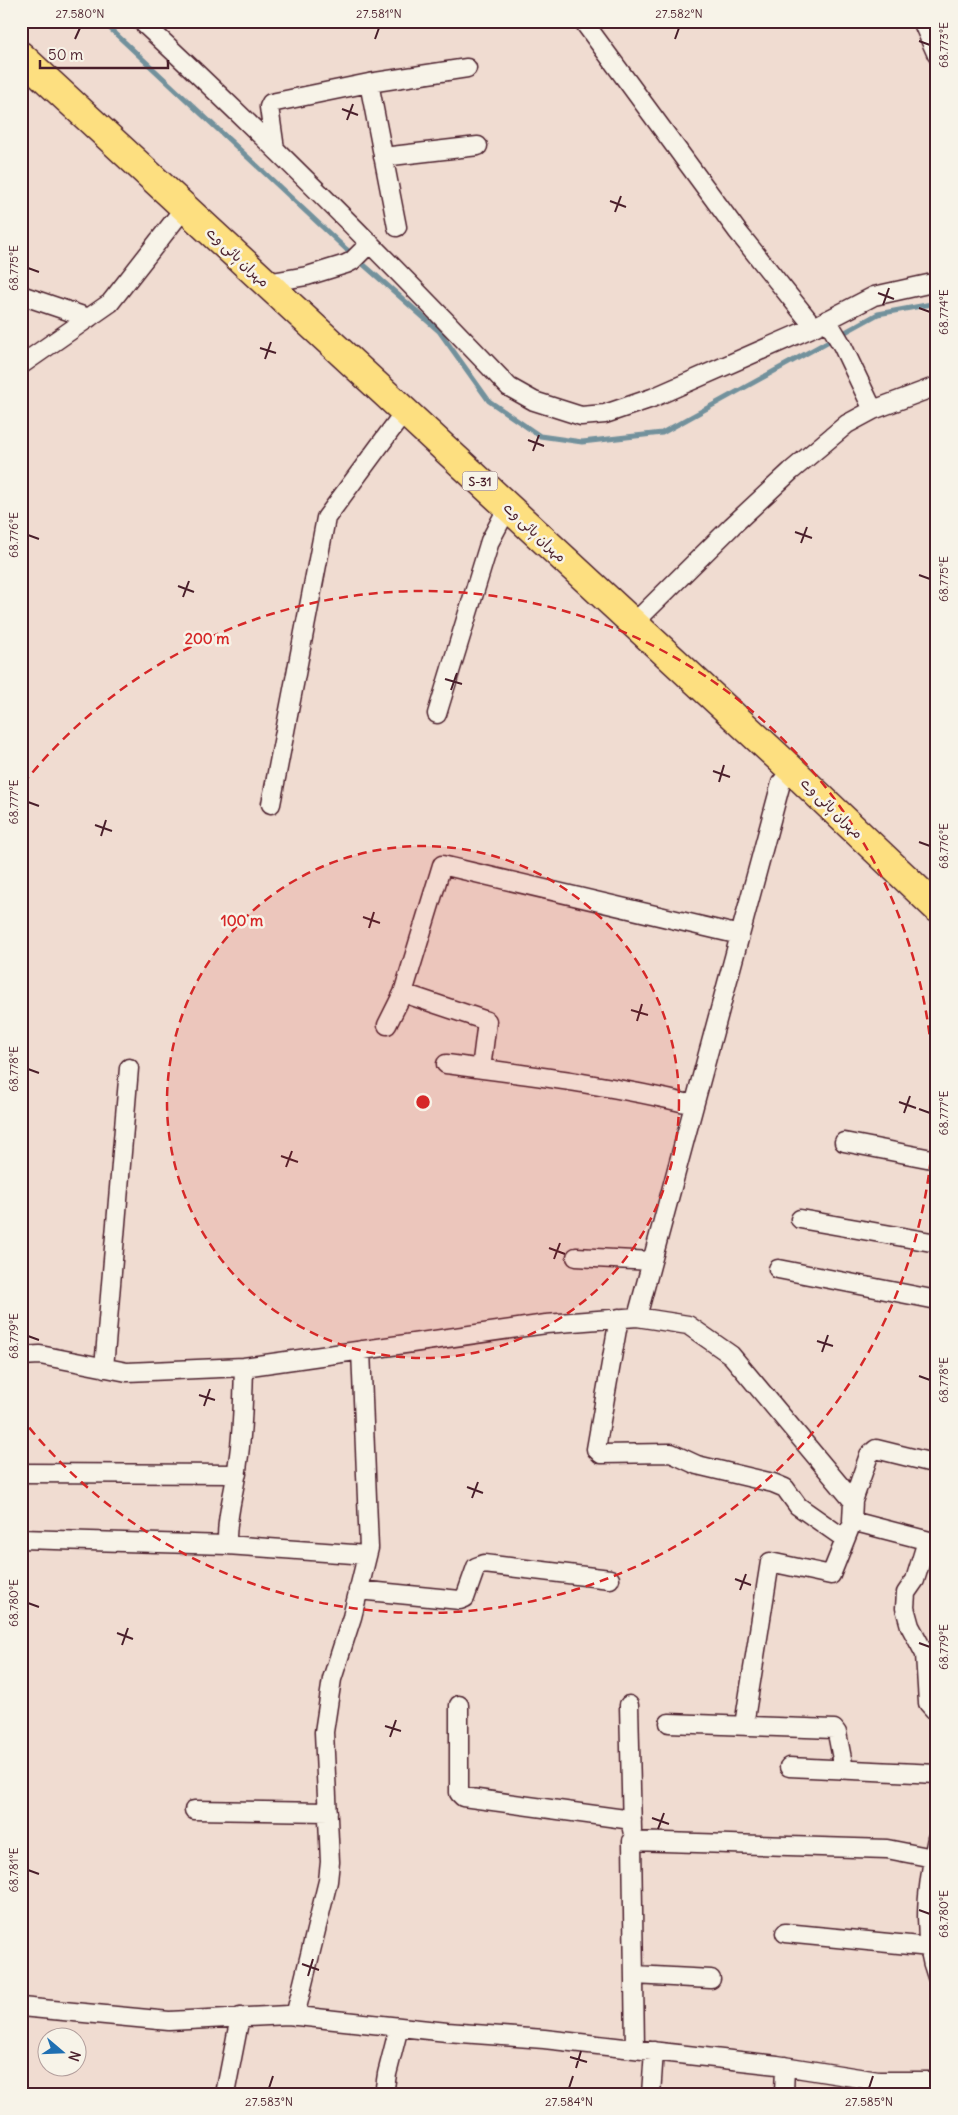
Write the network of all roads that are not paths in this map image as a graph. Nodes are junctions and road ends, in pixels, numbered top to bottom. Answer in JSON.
{"nodes":[{"id":1,"x":141,"y":21,"type":"edge"},
{"id":2,"x":583,"y":21,"type":"edge"},
{"id":3,"x":922,"y":21,"type":"edge"},
{"id":4,"x":937,"y":55,"type":"edge"},
{"id":5,"x":21,"y":56,"type":"edge"},
{"id":6,"x":467,"y":68,"type":"dead end"},
{"id":7,"x":369,"y":83,"type":"junction"},
{"id":8,"x":478,"y":146,"type":"dead end"},
{"id":9,"x":276,"y":149,"type":"junction"},
{"id":10,"x":383,"y":157,"type":"junction"},
{"id":11,"x":184,"y":207,"type":"junction"},
{"id":12,"x":398,"y":227,"type":"dead end"},
{"id":13,"x":362,"y":251,"type":"junction"},
{"id":14,"x":266,"y":282,"type":"junction"},
{"id":15,"x":937,"y":282,"type":"edge"},
{"id":16,"x":21,"y":295,"type":"edge"},
{"id":17,"x":89,"y":318,"type":"junction"},
{"id":18,"x":820,"y":324,"type":"junction"},
{"id":19,"x":21,"y":365,"type":"edge"},
{"id":20,"x":937,"y":386,"type":"edge"},
{"id":21,"x":873,"y":410,"type":"junction"},
{"id":22,"x":405,"y":411,"type":"junction"},
{"id":23,"x":508,"y":507,"type":"junction"},
{"id":24,"x":634,"y":623,"type":"junction"},
{"id":25,"x":437,"y":714,"type":"dead end"},
{"id":26,"x":792,"y":770,"type":"junction"},
{"id":27,"x":271,"y":804,"type":"dead end"},
{"id":28,"x":937,"y":908,"type":"edge"},
{"id":29,"x":740,"y":935,"type":"junction"},
{"id":30,"x":403,"y":993,"type":"junction"},
{"id":31,"x":387,"y":1025,"type":"dead end"},
{"id":32,"x":446,"y":1064,"type":"dead end"},
{"id":33,"x":129,"y":1068,"type":"dead end"},
{"id":34,"x":481,"y":1069,"type":"junction"},
{"id":35,"x":694,"y":1105,"type":"junction"},
{"id":36,"x":844,"y":1142,"type":"dead end"},
{"id":37,"x":937,"y":1160,"type":"edge"},
{"id":38,"x":800,"y":1219,"type":"dead end"},
{"id":39,"x":937,"y":1243,"type":"edge"},
{"id":40,"x":576,"y":1257,"type":"dead end"},
{"id":41,"x":652,"y":1261,"type":"junction"},
{"id":42,"x":778,"y":1269,"type":"dead end"},
{"id":43,"x":937,"y":1300,"type":"edge"},
{"id":44,"x":628,"y":1318,"type":"junction"},
{"id":45,"x":361,"y":1350,"type":"junction"},
{"id":46,"x":21,"y":1356,"type":"edge"},
{"id":47,"x":244,"y":1367,"type":"junction"},
{"id":48,"x":104,"y":1368,"type":"junction"},
{"id":49,"x":937,"y":1464,"type":"edge"},
{"id":50,"x":21,"y":1473,"type":"edge"},
{"id":51,"x":237,"y":1474,"type":"junction"},
{"id":52,"x":853,"y":1501,"type":"junction"},
{"id":53,"x":852,"y":1521,"type":"junction"},
{"id":54,"x":21,"y":1539,"type":"edge"},
{"id":55,"x":845,"y":1539,"type":"junction"},
{"id":56,"x":932,"y":1542,"type":"edge"},
{"id":57,"x":227,"y":1545,"type":"junction"},
{"id":58,"x":367,"y":1555,"type":"junction"},
{"id":59,"x":610,"y":1579,"type":"dead end"},
{"id":60,"x":358,"y":1590,"type":"junction"},
{"id":61,"x":459,"y":1705,"type":"dead end"},
{"id":62,"x":629,"y":1705,"type":"dead end"},
{"id":63,"x":937,"y":1713,"type":"edge"},
{"id":64,"x":669,"y":1723,"type":"dead end"},
{"id":65,"x":744,"y":1725,"type":"junction"},
{"id":66,"x":789,"y":1766,"type":"dead end"},
{"id":67,"x":844,"y":1769,"type":"junction"},
{"id":68,"x":937,"y":1774,"type":"edge"},
{"id":69,"x":194,"y":1810,"type":"dead end"},
{"id":70,"x":328,"y":1812,"type":"junction"},
{"id":71,"x":632,"y":1820,"type":"junction"},
{"id":72,"x":937,"y":1838,"type":"edge"},
{"id":73,"x":632,"y":1841,"type":"junction"},
{"id":74,"x":933,"y":1858,"type":"junction"},
{"id":75,"x":785,"y":1933,"type":"dead end"},
{"id":76,"x":930,"y":1947,"type":"junction"},
{"id":77,"x":634,"y":1975,"type":"junction"},
{"id":78,"x":937,"y":1977,"type":"edge"},
{"id":79,"x":712,"y":1979,"type":"dead end"},
{"id":80,"x":21,"y":2007,"type":"edge"},
{"id":81,"x":294,"y":2016,"type":"junction"},
{"id":82,"x":240,"y":2017,"type":"junction"},
{"id":83,"x":399,"y":2027,"type":"junction"},
{"id":84,"x":635,"y":2049,"type":"junction"},
{"id":85,"x":654,"y":2051,"type":"junction"},
{"id":86,"x":785,"y":2066,"type":"junction"},
{"id":87,"x":937,"y":2081,"type":"edge"},
{"id":88,"x":225,"y":2094,"type":"edge"},
{"id":89,"x":384,"y":2094,"type":"edge"},
{"id":90,"x":651,"y":2094,"type":"edge"},
{"id":91,"x":784,"y":2094,"type":"edge"}],
"edges":[{"from":1,"to":9,"type":"street"},
{"from":2,"to":18,"type":"street"},
{"from":3,"to":4,"type":"street"},
{"from":5,"to":11,"type":"main road","name":"مہران ہائی وے","number":"S-31"},
{"from":6,"to":7,"type":"street"},
{"from":7,"to":9,"type":"street"},
{"from":7,"to":10,"type":"street"},
{"from":8,"to":10,"type":"street"},
{"from":9,"to":13,"type":"street"},
{"from":10,"to":12,"type":"street"},
{"from":11,"to":14,"type":"main road","name":"مہران ہائی وے","number":"S-31"},
{"from":11,"to":17,"type":"street"},
{"from":13,"to":14,"type":"street"},
{"from":13,"to":18,"type":"street"},
{"from":14,"to":22,"type":"main road","name":"مہران ہائی وے","number":"S-31"},
{"from":15,"to":18,"type":"street"},
{"from":16,"to":17,"type":"street"},
{"from":17,"to":19,"type":"street"},
{"from":18,"to":21,"type":"street"},
{"from":20,"to":21,"type":"street"},
{"from":21,"to":24,"type":"street"},
{"from":22,"to":23,"type":"main road","name":"مہران ہائی وے","number":"S-31"},
{"from":22,"to":27,"type":"street"},
{"from":23,"to":24,"type":"main road","name":"مہران ہائی وے","number":"S-31"},
{"from":23,"to":25,"type":"street"},
{"from":24,"to":26,"type":"main road","name":"مہران ہائی وے","number":"S-31"},
{"from":26,"to":28,"type":"main road","name":"مہران ہائی وے","number":"S-31"},
{"from":26,"to":29,"type":"street"},
{"from":29,"to":30,"type":"street"},
{"from":29,"to":35,"type":"street"},
{"from":30,"to":31,"type":"street"},
{"from":30,"to":34,"type":"street"},
{"from":32,"to":34,"type":"street"},
{"from":33,"to":48,"type":"street"},
{"from":34,"to":35,"type":"street"},
{"from":35,"to":41,"type":"street"},
{"from":36,"to":37,"type":"street"},
{"from":38,"to":39,"type":"street"},
{"from":40,"to":41,"type":"street"},
{"from":41,"to":44,"type":"street"},
{"from":42,"to":43,"type":"street"},
{"from":44,"to":45,"type":"street"},
{"from":44,"to":52,"type":"street"},
{"from":44,"to":55,"type":"street"},
{"from":45,"to":47,"type":"street"},
{"from":45,"to":58,"type":"street"},
{"from":46,"to":48,"type":"street"},
{"from":47,"to":48,"type":"street"},
{"from":47,"to":51,"type":"street"},
{"from":49,"to":52,"type":"street"},
{"from":50,"to":51,"type":"street"},
{"from":51,"to":57,"type":"street"},
{"from":52,"to":53,"type":"street"},
{"from":53,"to":55,"type":"street"},
{"from":53,"to":56,"type":"street"},
{"from":54,"to":57,"type":"street"},
{"from":55,"to":65,"type":"street"},
{"from":56,"to":63,"type":"street"},
{"from":57,"to":58,"type":"street"},
{"from":58,"to":60,"type":"street"},
{"from":59,"to":60,"type":"street"},
{"from":60,"to":70,"type":"street"},
{"from":61,"to":71,"type":"street"},
{"from":62,"to":71,"type":"street"},
{"from":64,"to":65,"type":"street"},
{"from":65,"to":67,"type":"street"},
{"from":66,"to":67,"type":"street"},
{"from":67,"to":68,"type":"street"},
{"from":69,"to":70,"type":"street"},
{"from":70,"to":81,"type":"street"},
{"from":71,"to":73,"type":"street"},
{"from":72,"to":74,"type":"street"},
{"from":73,"to":74,"type":"street"},
{"from":73,"to":77,"type":"street"},
{"from":74,"to":76,"type":"street"},
{"from":75,"to":76,"type":"street"},
{"from":76,"to":78,"type":"street"},
{"from":77,"to":79,"type":"street"},
{"from":77,"to":84,"type":"street"},
{"from":80,"to":82,"type":"street"},
{"from":81,"to":82,"type":"street"},
{"from":81,"to":83,"type":"street"},
{"from":82,"to":88,"type":"street"},
{"from":83,"to":84,"type":"street"},
{"from":83,"to":89,"type":"street"},
{"from":84,"to":85,"type":"street"},
{"from":85,"to":86,"type":"street"},
{"from":85,"to":90,"type":"street"},
{"from":86,"to":87,"type":"street"},
{"from":86,"to":91,"type":"street"}]}
